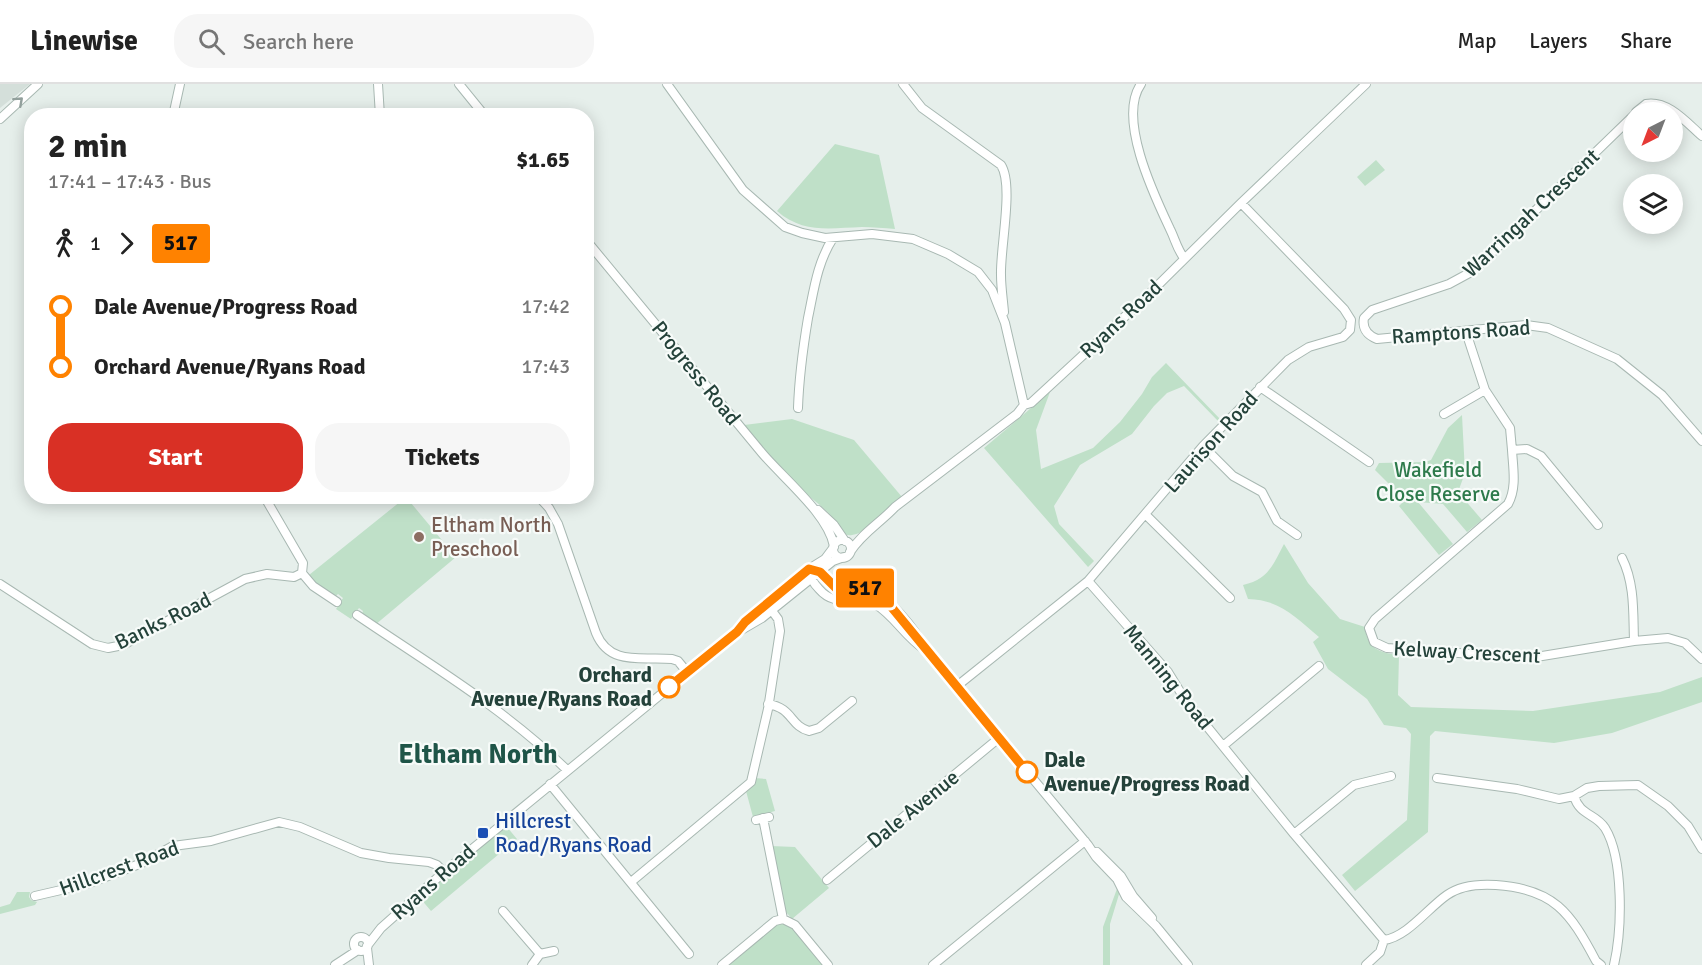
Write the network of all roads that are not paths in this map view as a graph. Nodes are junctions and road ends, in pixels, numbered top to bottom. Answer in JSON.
{"nodes":[{"id":1,"x":38,"y":84,"type":"edge"},
{"id":2,"x":180,"y":84,"type":"edge"},
{"id":3,"x":378,"y":84,"type":"edge"},
{"id":4,"x":459,"y":84,"type":"edge"},
{"id":5,"x":667,"y":84,"type":"edge"},
{"id":6,"x":903,"y":84,"type":"edge"},
{"id":7,"x":1141,"y":84,"type":"edge"},
{"id":8,"x":1366,"y":84,"type":"edge"},
{"id":9,"x":175,"y":108,"type":"edge"},
{"id":10,"x":380,"y":108,"type":"edge"},
{"id":11,"x":478,"y":108,"type":"edge"},
{"id":12,"x":0,"y":118,"type":"edge"},
{"id":13,"x":1683,"y":120,"type":"edge"},
{"id":14,"x":1623,"y":126,"type":"edge"},
{"id":15,"x":1702,"y":136,"type":"edge"},
{"id":16,"x":1241,"y":203,"type":"junction"},
{"id":17,"x":833,"y":238,"type":"junction"},
{"id":18,"x":1175,"y":239,"type":"junction"},
{"id":19,"x":1193,"y":249,"type":"junction"},
{"id":20,"x":594,"y":250,"type":"edge"},
{"id":21,"x":1184,"y":258,"type":"junction"},
{"id":22,"x":1005,"y":323,"type":"junction"},
{"id":23,"x":1364,"y":329,"type":"joint"},
{"id":24,"x":1466,"y":332,"type":"junction"},
{"id":25,"x":1260,"y":387,"type":"junction"},
{"id":26,"x":1485,"y":390,"type":"junction"},
{"id":27,"x":1024,"y":405,"type":"junction"},
{"id":28,"x":798,"y":408,"type":"dead end"},
{"id":29,"x":1444,"y":414,"type":"dead end"},
{"id":30,"x":1702,"y":441,"type":"edge"},
{"id":31,"x":1203,"y":446,"type":"junction"},
{"id":32,"x":1512,"y":450,"type":"junction"},
{"id":33,"x":1370,"y":462,"type":"dead end"},
{"id":34,"x":269,"y":504,"type":"edge"},
{"id":35,"x":544,"y":504,"type":"edge"},
{"id":36,"x":810,"y":504,"type":"junction"},
{"id":37,"x":1146,"y":515,"type":"junction"},
{"id":38,"x":1598,"y":525,"type":"dead end"},
{"id":39,"x":862,"y":535,"type":"junction"},
{"id":40,"x":1297,"y":535,"type":"dead end"},
{"id":41,"x":845,"y":541,"type":"junction"},
{"id":42,"x":834,"y":547,"type":"junction"},
{"id":43,"x":847,"y":555,"type":"junction"},
{"id":44,"x":1622,"y":558,"type":"dead end"},
{"id":45,"x":809,"y":569,"type":"junction"},
{"id":46,"x":820,"y":572,"type":"junction"},
{"id":47,"x":302,"y":573,"type":"junction"},
{"id":48,"x":811,"y":580,"type":"junction"},
{"id":49,"x":1088,"y":581,"type":"junction"},
{"id":50,"x":0,"y":584,"type":"edge"},
{"id":51,"x":1230,"y":598,"type":"dead end"},
{"id":52,"x":337,"y":602,"type":"dead end"},
{"id":53,"x":770,"y":607,"type":"junction"},
{"id":54,"x":357,"y":615,"type":"dead end"},
{"id":55,"x":1634,"y":641,"type":"junction"},
{"id":56,"x":925,"y":649,"type":"junction"},
{"id":57,"x":1702,"y":659,"type":"edge"},
{"id":58,"x":1319,"y":666,"type":"dead end"},
{"id":59,"x":687,"y":672,"type":"junction"},
{"id":60,"x":957,"y":686,"type":"junction"},
{"id":61,"x":852,"y":701,"type":"dead end"},
{"id":62,"x":768,"y":704,"type":"junction"},
{"id":63,"x":999,"y":738,"type":"junction"},
{"id":64,"x":1223,"y":746,"type":"junction"},
{"id":65,"x":567,"y":770,"type":"junction"},
{"id":66,"x":1391,"y":777,"type":"dead end"},
{"id":67,"x":1437,"y":778,"type":"dead end"},
{"id":68,"x":550,"y":784,"type":"junction"},
{"id":69,"x":1574,"y":796,"type":"junction"},
{"id":70,"x":763,"y":818,"type":"dead end"},
{"id":71,"x":1294,"y":834,"type":"junction"},
{"id":72,"x":1087,"y":843,"type":"junction"},
{"id":73,"x":1702,"y":849,"type":"edge"},
{"id":74,"x":444,"y":872,"type":"junction"},
{"id":75,"x":827,"y":880,"type":"dead end"},
{"id":76,"x":631,"y":882,"type":"junction"},
{"id":77,"x":35,"y":896,"type":"dead end"},
{"id":78,"x":503,"y":911,"type":"dead end"},
{"id":79,"x":783,"y":919,"type":"junction"},
{"id":80,"x":381,"y":928,"type":"junction"},
{"id":81,"x":357,"y":940,"type":"junction"},
{"id":82,"x":1384,"y":940,"type":"junction"},
{"id":83,"x":363,"y":949,"type":"junction"},
{"id":84,"x":554,"y":951,"type":"dead end"},
{"id":85,"x":540,"y":954,"type":"junction"},
{"id":86,"x":689,"y":954,"type":"dead end"},
{"id":87,"x":337,"y":963,"type":"edge"},
{"id":88,"x":368,"y":965,"type":"edge"},
{"id":89,"x":532,"y":965,"type":"edge"},
{"id":90,"x":722,"y":965,"type":"edge"},
{"id":91,"x":828,"y":965,"type":"edge"},
{"id":92,"x":933,"y":965,"type":"edge"},
{"id":93,"x":1188,"y":965,"type":"edge"},
{"id":94,"x":1366,"y":965,"type":"edge"},
{"id":95,"x":1601,"y":965,"type":"edge"},
{"id":96,"x":1614,"y":965,"type":"edge"}],
"edges":[{"from":12,"to":1,"type":"street","one_way":true},
{"from":2,"to":9,"type":"street"},
{"from":3,"to":10,"type":"street"},
{"from":4,"to":11,"type":"street"},
{"from":5,"to":17,"type":"street"},
{"from":6,"to":22,"type":"street"},
{"from":7,"to":18,"type":"street"},
{"from":8,"to":16,"type":"street","name":"Ryans Road"},
{"from":13,"to":15,"type":"street","name":"Warringah Crescent"},
{"from":14,"to":23,"type":"street","name":"Warringah Crescent"},
{"from":16,"to":19,"type":"street","name":"Ryans Road"},
{"from":16,"to":25,"type":"street","name":"Laurison Road"},
{"from":17,"to":22,"type":"street"},
{"from":17,"to":28,"type":"street"},
{"from":18,"to":19,"type":"street"},
{"from":18,"to":21,"type":"street"},
{"from":19,"to":21,"type":"street","name":"Ryans Road"},
{"from":20,"to":36,"type":"street","name":"Progress Road"},
{"from":21,"to":27,"type":"street","name":"Ryans Road"},
{"from":22,"to":27,"type":"street"},
{"from":23,"to":24,"type":"street","name":"Ramptons Road"},
{"from":24,"to":26,"type":"street"},
{"from":24,"to":30,"type":"street","name":"Ramptons Road"},
{"from":25,"to":31,"type":"street","name":"Laurison Road"},
{"from":25,"to":33,"type":"street"},
{"from":26,"to":29,"type":"street"},
{"from":26,"to":32,"type":"street"},
{"from":27,"to":39,"type":"street","name":"Ryans Road"},
{"from":31,"to":37,"type":"street","name":"Laurison Road"},
{"from":31,"to":40,"type":"street"},
{"from":32,"to":38,"type":"street"},
{"from":32,"to":55,"type":"street","name":"Kelway Crescent"},
{"from":34,"to":47,"type":"street"},
{"from":35,"to":59,"type":"street"},
{"from":36,"to":41,"type":"street","name":"Progress Road"},
{"from":36,"to":42,"type":"street","name":"Progress Road"},
{"from":37,"to":49,"type":"street","name":"Laurison Road"},
{"from":37,"to":51,"type":"street"},
{"from":39,"to":41,"type":"street","name":"Ryans Road"},
{"from":39,"to":43,"type":"street","name":"Ryans Road"},
{"from":41,"to":42,"type":"street"},
{"from":41,"to":43,"type":"street"},
{"from":42,"to":43,"type":"street"},
{"from":42,"to":45,"type":"street","name":"Ryans Road"},
{"from":43,"to":46,"type":"street","name":"Ryans Road"},
{"from":44,"to":55,"type":"street"},
{"from":45,"to":46,"type":"street"},
{"from":45,"to":48,"type":"street"},
{"from":45,"to":53,"type":"street","name":"Ryans Road"},
{"from":46,"to":48,"type":"street","name":"Ryans Road"},
{"from":46,"to":56,"type":"street"},
{"from":47,"to":50,"type":"street","name":"Banks Road"},
{"from":47,"to":52,"type":"street"},
{"from":48,"to":53,"type":"street","name":"Ryans Road"},
{"from":48,"to":56,"type":"street"},
{"from":49,"to":60,"type":"street","name":"Laurison Road"},
{"from":49,"to":64,"type":"street","name":"Manning Road"},
{"from":53,"to":59,"type":"street","name":"Ryans Road"},
{"from":53,"to":62,"type":"street"},
{"from":54,"to":65,"type":"street"},
{"from":55,"to":57,"type":"street","name":"Kelway Crescent"},
{"from":56,"to":60,"type":"street"},
{"from":58,"to":64,"type":"street"},
{"from":59,"to":65,"type":"street","name":"Ryans Road"},
{"from":60,"to":63,"type":"street"},
{"from":61,"to":62,"type":"street"},
{"from":62,"to":76,"type":"street"},
{"from":63,"to":72,"type":"street"},
{"from":63,"to":75,"type":"street","name":"Dale Avenue"},
{"from":64,"to":71,"type":"street","name":"Manning Road"},
{"from":65,"to":68,"type":"street","name":"Ryans Road"},
{"from":66,"to":71,"type":"street"},
{"from":67,"to":69,"type":"street"},
{"from":68,"to":74,"type":"street","name":"Ryans Road"},
{"from":68,"to":76,"type":"street"},
{"from":69,"to":73,"type":"street"},
{"from":69,"to":96,"type":"street"},
{"from":70,"to":79,"type":"street"},
{"from":71,"to":82,"type":"street","name":"Manning Road"},
{"from":72,"to":92,"type":"street"},
{"from":72,"to":93,"type":"street"},
{"from":74,"to":77,"type":"street","name":"Hillcrest Road"},
{"from":74,"to":80,"type":"street","name":"Ryans Road"},
{"from":76,"to":86,"type":"street"},
{"from":78,"to":85,"type":"street"},
{"from":79,"to":90,"type":"street"},
{"from":79,"to":91,"type":"street"},
{"from":80,"to":81,"type":"street","name":"Ryans Road"},
{"from":80,"to":83,"type":"street","name":"Ryans Road"},
{"from":81,"to":83,"type":"street"},
{"from":81,"to":83,"type":"street"},
{"from":81,"to":87,"type":"street","name":"Ryans Road"},
{"from":82,"to":94,"type":"street"},
{"from":82,"to":95,"type":"street"},
{"from":83,"to":87,"type":"street","name":"Ryans Road"},
{"from":83,"to":88,"type":"street"},
{"from":84,"to":85,"type":"street"},
{"from":85,"to":89,"type":"street"}]}
